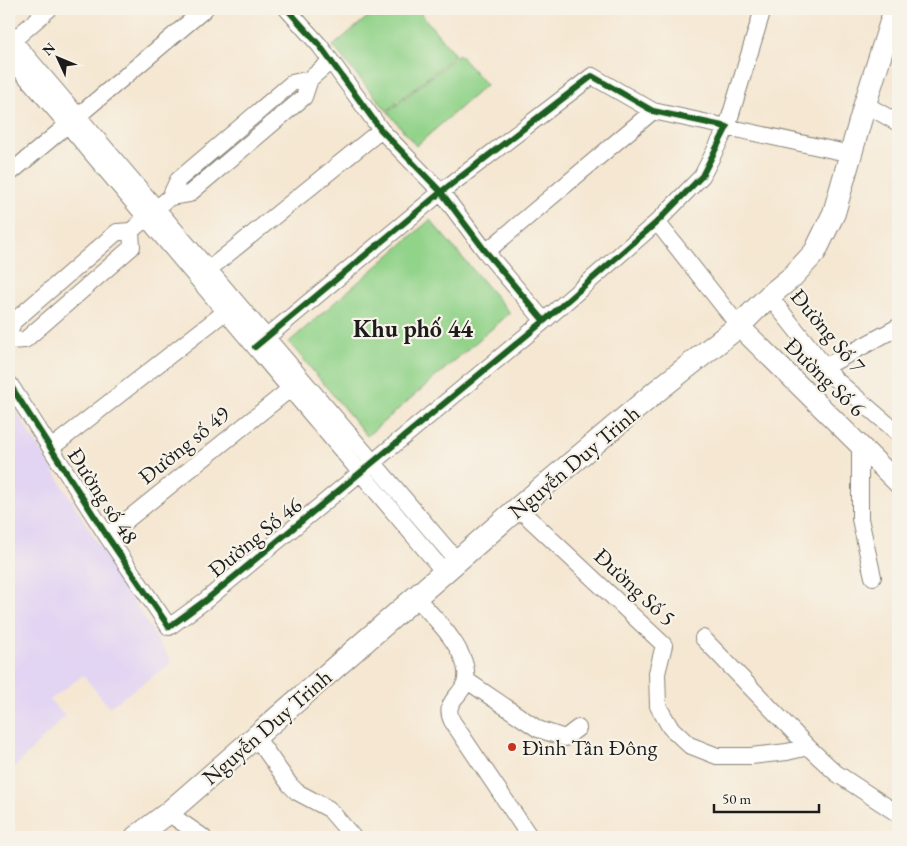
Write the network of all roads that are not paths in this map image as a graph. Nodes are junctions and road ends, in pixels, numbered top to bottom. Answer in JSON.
{"nodes":[{"id":1,"x":49,"y":9,"type":"edge"},
{"id":2,"x":205,"y":9,"type":"edge"},
{"id":3,"x":287,"y":9,"type":"edge"},
{"id":4,"x":763,"y":9,"type":"edge"},
{"id":5,"x":894,"y":9,"type":"edge"},
{"id":6,"x":11,"y":42,"type":"edge"},
{"id":7,"x":9,"y":57,"type":"edge"},
{"id":8,"x":331,"y":61,"type":"junction"},
{"id":9,"x":865,"y":104,"type":"junction"},
{"id":10,"x":653,"y":112,"type":"junction"},
{"id":11,"x":73,"y":120,"type":"junction"},
{"id":12,"x":898,"y":123,"type":"edge"},
{"id":13,"x":727,"y":127,"type":"junction"},
{"id":14,"x":381,"y":130,"type":"junction"},
{"id":15,"x":851,"y":154,"type":"junction"},
{"id":16,"x":9,"y":174,"type":"edge"},
{"id":17,"x":441,"y":192,"type":"junction"},
{"id":18,"x":152,"y":213,"type":"junction"},
{"id":19,"x":657,"y":222,"type":"junction"},
{"id":20,"x":131,"y":231,"type":"junction"},
{"id":21,"x":486,"y":252,"type":"junction"},
{"id":22,"x":208,"y":270,"type":"junction"},
{"id":23,"x":769,"y":296,"type":"junction"},
{"id":24,"x":225,"y":312,"type":"junction"},
{"id":25,"x":544,"y":321,"type":"junction"},
{"id":26,"x":739,"y":326,"type":"junction"},
{"id":27,"x":898,"y":327,"type":"edge"},
{"id":28,"x":9,"y":335,"type":"edge"},
{"id":29,"x":9,"y":341,"type":"edge"},
{"id":30,"x":261,"y":342,"type":"junction"},
{"id":31,"x":825,"y":368,"type":"junction"},
{"id":32,"x":9,"y":383,"type":"edge"},
{"id":33,"x":290,"y":389,"type":"junction"},
{"id":34,"x":898,"y":433,"type":"edge"},
{"id":35,"x":860,"y":444,"type":"junction"},
{"id":36,"x":50,"y":448,"type":"junction"},
{"id":37,"x":367,"y":468,"type":"junction"},
{"id":38,"x":898,"y":483,"type":"edge"},
{"id":39,"x":518,"y":508,"type":"junction"},
{"id":40,"x":107,"y":536,"type":"junction"},
{"id":41,"x":451,"y":568,"type":"junction"},
{"id":42,"x":873,"y":577,"type":"dead end"},
{"id":43,"x":416,"y":598,"type":"junction"},
{"id":44,"x":170,"y":628,"type":"joint"},
{"id":45,"x":703,"y":638,"type":"dead end"},
{"id":46,"x":466,"y":680,"type":"junction"},
{"id":47,"x":578,"y":728,"type":"dead end"},
{"id":48,"x":256,"y":737,"type":"junction"},
{"id":49,"x":808,"y":747,"type":"junction"},
{"id":50,"x":168,"y":813,"type":"junction"},
{"id":51,"x":898,"y":814,"type":"edge"},
{"id":52,"x":136,"y":837,"type":"edge"},
{"id":53,"x":203,"y":837,"type":"edge"},
{"id":54,"x":353,"y":837,"type":"edge"},
{"id":55,"x":530,"y":837,"type":"edge"}],
"edges":[{"from":1,"to":6,"type":"street"},
{"from":2,"to":11,"type":"street"},
{"from":3,"to":8,"type":"street"},
{"from":4,"to":13,"type":"street","name":"Đường Số 46"},
{"from":5,"to":9,"type":"main road","name":"Nguyễn Duy Trinh"},
{"from":6,"to":11,"type":"street"},
{"from":7,"to":11,"type":"street"},
{"from":8,"to":14,"type":"street"},
{"from":8,"to":18,"type":"street"},
{"from":9,"to":12,"type":"street"},
{"from":9,"to":15,"type":"main road","name":"Nguyễn Duy Trinh"},
{"from":10,"to":13,"type":"street"},
{"from":10,"to":17,"type":"street"},
{"from":10,"to":21,"type":"street"},
{"from":11,"to":16,"type":"street"},
{"from":11,"to":18,"type":"street"},
{"from":13,"to":15,"type":"street"},
{"from":13,"to":19,"type":"street","name":"Đường Số 46"},
{"from":14,"to":17,"type":"street"},
{"from":14,"to":22,"type":"street"},
{"from":15,"to":23,"type":"main road","name":"Nguyễn Duy Trinh"},
{"from":17,"to":21,"type":"street"},
{"from":17,"to":30,"type":"street"},
{"from":18,"to":20,"type":"street"},
{"from":18,"to":22,"type":"street"},
{"from":18,"to":24,"type":"street"},
{"from":19,"to":25,"type":"street","name":"Đường Số 46"},
{"from":19,"to":26,"type":"street"},
{"from":20,"to":28,"type":"street"},
{"from":20,"to":29,"type":"street"},
{"from":21,"to":25,"type":"street"},
{"from":22,"to":30,"type":"street"},
{"from":23,"to":26,"type":"main road","name":"Nguyễn Duy Trinh"},
{"from":23,"to":31,"type":"street","name":"Đường Số 7"},
{"from":24,"to":30,"type":"street"},
{"from":24,"to":36,"type":"street"},
{"from":25,"to":37,"type":"street","name":"Đường Số 46"},
{"from":26,"to":35,"type":"street","name":"Đường Số 6"},
{"from":26,"to":39,"type":"main road","name":"Nguyễn Duy Trinh"},
{"from":27,"to":31,"type":"street"},
{"from":30,"to":33,"type":"street"},
{"from":30,"to":37,"type":"street"},
{"from":31,"to":34,"type":"street","name":"Đường Số 7"},
{"from":32,"to":36,"type":"street","name":"Đường số 48"},
{"from":33,"to":37,"type":"street"},
{"from":33,"to":40,"type":"street","name":"Đường số 49"},
{"from":35,"to":38,"type":"street","name":"Đường Số 6"},
{"from":35,"to":42,"type":"street"},
{"from":36,"to":40,"type":"street","name":"Đường số 48"},
{"from":37,"to":41,"type":"street"},
{"from":37,"to":44,"type":"street","name":"Đường Số 46"},
{"from":39,"to":41,"type":"main road","name":"Nguyễn Duy Trinh"},
{"from":39,"to":49,"type":"street","name":"Đường Số 5"},
{"from":40,"to":44,"type":"street","name":"Đường số 48"},
{"from":41,"to":43,"type":"main road","name":"Nguyễn Duy Trinh"},
{"from":43,"to":46,"type":"street"},
{"from":43,"to":48,"type":"main road","name":"Nguyễn Duy Trinh"},
{"from":45,"to":49,"type":"street"},
{"from":46,"to":47,"type":"street"},
{"from":46,"to":55,"type":"street"},
{"from":48,"to":50,"type":"main road","name":"Nguyễn Duy Trinh"},
{"from":48,"to":54,"type":"street"},
{"from":49,"to":51,"type":"street"},
{"from":50,"to":52,"type":"main road","name":"Nguyễn Duy Trinh"},
{"from":50,"to":53,"type":"street"}]}
